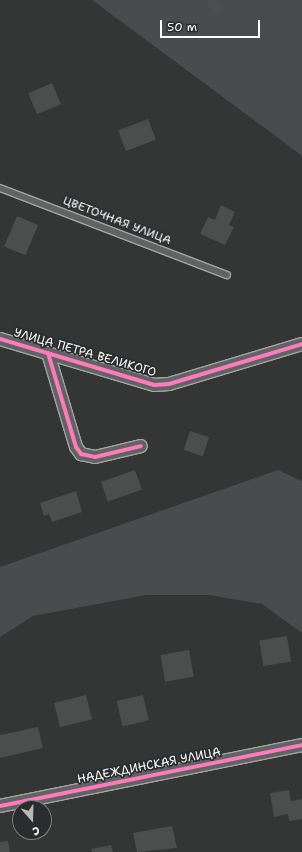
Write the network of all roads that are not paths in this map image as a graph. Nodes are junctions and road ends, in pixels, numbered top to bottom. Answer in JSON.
{"nodes":[{"id":1,"x":0,"y":188,"type":"edge"},
{"id":2,"x":227,"y":275,"type":"dead end"},
{"id":3,"x":0,"y":339,"type":"edge"},
{"id":4,"x":302,"y":344,"type":"edge"},
{"id":5,"x":48,"y":353,"type":"junction"},
{"id":6,"x":141,"y":446,"type":"dead end"},
{"id":7,"x":302,"y":745,"type":"edge"},
{"id":8,"x":0,"y":806,"type":"edge"}],
"edges":[{"from":1,"to":2,"type":"lane","name":"ЦВЕТОЧНАЯ УЛИЦА"},
{"from":3,"to":5,"type":"street","name":"УЛИЦА ПЕТРА ВЕЛИКОГО"},
{"from":4,"to":5,"type":"street","name":"УЛИЦА ПЕТРА ВЕЛИКОГО"},
{"from":5,"to":6,"type":"street"},
{"from":7,"to":8,"type":"street","name":"НАДЕЖДИНСКАЯ УЛИЦА"}]}
